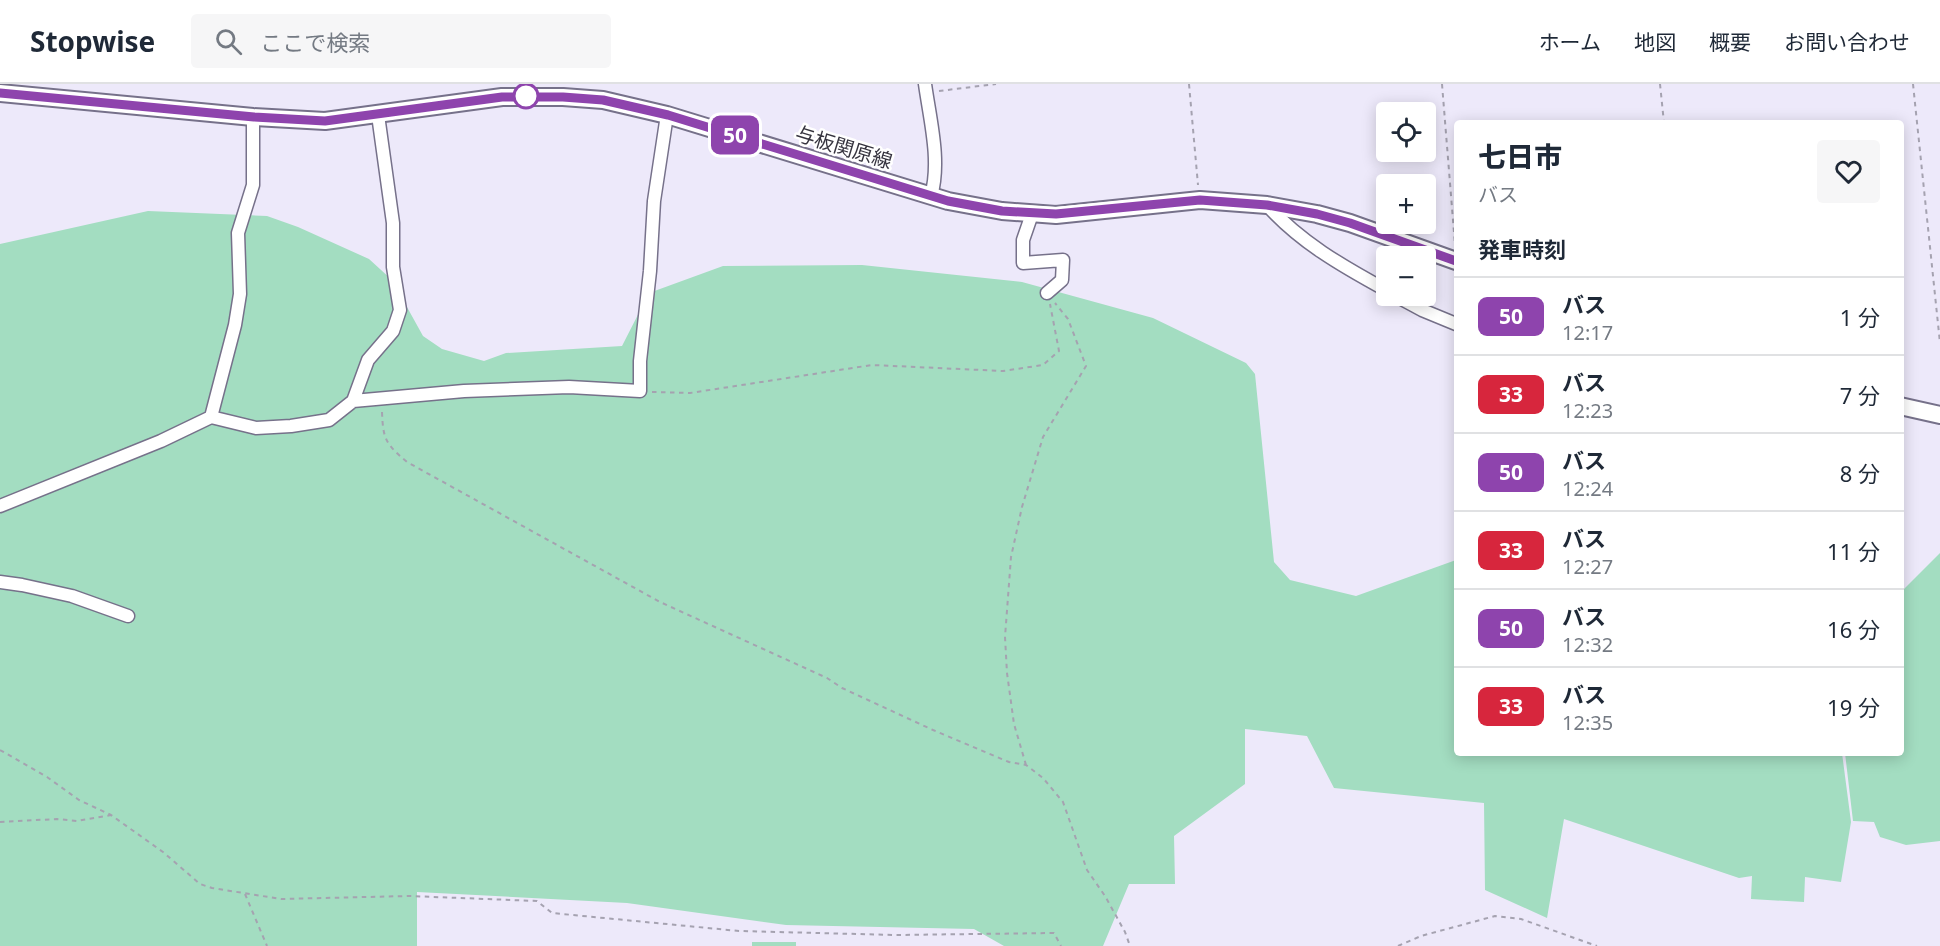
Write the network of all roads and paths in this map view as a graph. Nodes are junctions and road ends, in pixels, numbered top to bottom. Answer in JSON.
{"nodes":[{"id":1,"x":996,"y":84,"type":"edge"},
{"id":2,"x":1189,"y":84,"type":"edge"},
{"id":3,"x":1442,"y":84,"type":"edge"},
{"id":4,"x":1660,"y":84,"type":"edge"},
{"id":5,"x":1913,"y":84,"type":"edge"},
{"id":6,"x":925,"y":89,"type":"edge"},
{"id":7,"x":502,"y":91,"type":"edge"},
{"id":8,"x":0,"y":93,"type":"edge"},
{"id":9,"x":378,"y":115,"type":"junction"},
{"id":10,"x":668,"y":115,"type":"junction"},
{"id":11,"x":254,"y":117,"type":"junction"},
{"id":12,"x":1664,"y":120,"type":"edge"},
{"id":13,"x":931,"y":196,"type":"junction"},
{"id":14,"x":1200,"y":200,"type":"junction"},
{"id":15,"x":1267,"y":205,"type":"junction"},
{"id":16,"x":1032,"y":214,"type":"junction"},
{"id":17,"x":1454,"y":229,"type":"edge"},
{"id":18,"x":1454,"y":260,"type":"edge"},
{"id":19,"x":1376,"y":284,"type":"edge"},
{"id":20,"x":1047,"y":293,"type":"junction"},
{"id":21,"x":1415,"y":306,"type":"edge"},
{"id":22,"x":1454,"y":323,"type":"edge"},
{"id":23,"x":1940,"y":343,"type":"edge"},
{"id":24,"x":640,"y":391,"type":"junction"},
{"id":25,"x":381,"y":400,"type":"junction"},
{"id":26,"x":353,"y":401,"type":"junction"},
{"id":27,"x":1904,"y":407,"type":"edge"},
{"id":28,"x":1940,"y":415,"type":"edge"},
{"id":29,"x":211,"y":417,"type":"junction"},
{"id":30,"x":0,"y":506,"type":"edge"},
{"id":31,"x":0,"y":582,"type":"edge"},
{"id":32,"x":128,"y":616,"type":"dead end"},
{"id":33,"x":0,"y":750,"type":"edge"},
{"id":34,"x":1026,"y":765,"type":"junction"},
{"id":35,"x":111,"y":815,"type":"junction"},
{"id":36,"x":0,"y":822,"type":"edge"},
{"id":37,"x":245,"y":894,"type":"junction"},
{"id":38,"x":267,"y":946,"type":"edge"},
{"id":39,"x":1061,"y":946,"type":"edge"},
{"id":40,"x":1131,"y":946,"type":"edge"},
{"id":41,"x":1398,"y":946,"type":"edge"},
{"id":42,"x":1597,"y":946,"type":"edge"}],
"edges":[{"from":1,"to":6,"type":"path"},
{"from":2,"to":14,"type":"path"},
{"from":3,"to":17,"type":"path"},
{"from":4,"to":12,"type":"path"},
{"from":5,"to":23,"type":"path"},
{"from":6,"to":13,"type":"street"},
{"from":7,"to":9,"type":"main road","name":"与板関原線"},
{"from":7,"to":10,"type":"main road","name":"与板関原線"},
{"from":8,"to":11,"type":"main road","name":"与板関原線"},
{"from":9,"to":11,"type":"main road","name":"与板関原線"},
{"from":9,"to":26,"type":"street"},
{"from":10,"to":13,"type":"main road","name":"与板関原線"},
{"from":10,"to":24,"type":"street"},
{"from":11,"to":29,"type":"street"},
{"from":13,"to":16,"type":"main road","name":"与板関原線"},
{"from":14,"to":15,"type":"main road","name":"与板関原線"},
{"from":14,"to":16,"type":"main road","name":"与板関原線"},
{"from":15,"to":18,"type":"main road","name":"与板関原線"},
{"from":15,"to":19,"type":"street"},
{"from":16,"to":20,"type":"street"},
{"from":20,"to":24,"type":"path"},
{"from":20,"to":34,"type":"path"},
{"from":21,"to":22,"type":"street"},
{"from":24,"to":25,"type":"street"},
{"from":25,"to":26,"type":"street"},
{"from":25,"to":34,"type":"path"},
{"from":26,"to":29,"type":"street"},
{"from":27,"to":28,"type":"main road"},
{"from":29,"to":30,"type":"street"},
{"from":31,"to":32,"type":"street"},
{"from":33,"to":35,"type":"path"},
{"from":34,"to":40,"type":"path"},
{"from":35,"to":36,"type":"path"},
{"from":35,"to":37,"type":"path"},
{"from":37,"to":38,"type":"path"},
{"from":37,"to":39,"type":"path"},
{"from":41,"to":42,"type":"path"}]}
